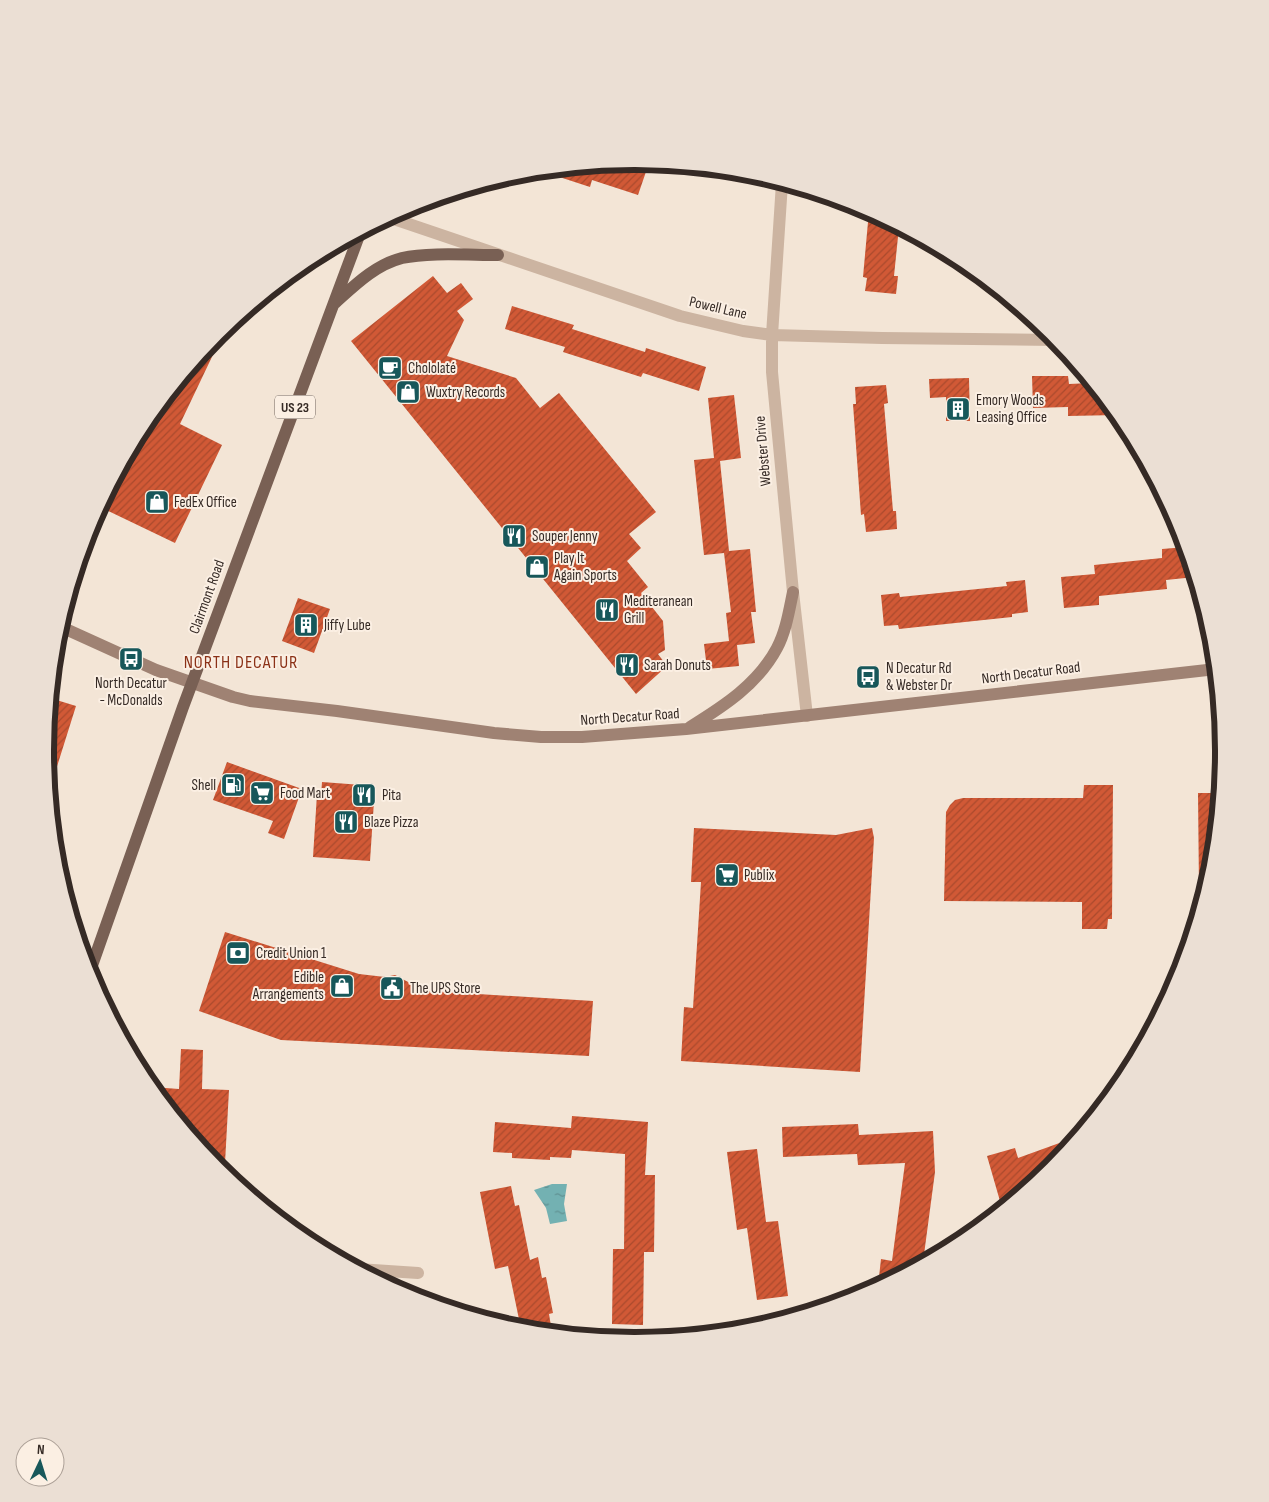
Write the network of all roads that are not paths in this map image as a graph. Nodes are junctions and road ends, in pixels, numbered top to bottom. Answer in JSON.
{"nodes":[{"id":1,"x":782,"y":189,"type":"edge"},
{"id":2,"x":397,"y":221,"type":"edge"},
{"id":3,"x":357,"y":241,"type":"edge"},
{"id":4,"x":498,"y":255,"type":"junction"},
{"id":5,"x":332,"y":306,"type":"junction"},
{"id":6,"x":772,"y":335,"type":"junction"},
{"id":7,"x":1045,"y":340,"type":"edge"},
{"id":8,"x":793,"y":592,"type":"junction"},
{"id":9,"x":67,"y":630,"type":"edge"},
{"id":10,"x":1209,"y":670,"type":"edge"},
{"id":11,"x":192,"y":684,"type":"junction"},
{"id":12,"x":807,"y":716,"type":"junction"},
{"id":13,"x":686,"y":729,"type":"junction"},
{"id":14,"x":94,"y":961,"type":"edge"},
{"id":15,"x":374,"y":1270,"type":"edge"},
{"id":16,"x":418,"y":1273,"type":"dead end"}],
"edges":[{"from":1,"to":6,"type":"street","name":"Webster Drive"},
{"from":2,"to":4,"type":"street","name":"Powell Lane"},
{"from":3,"to":5,"type":"main road","name":"Clairmont Road","number":"US 23"},
{"from":4,"to":5,"type":"main road"},
{"from":4,"to":6,"type":"street","name":"Powell Lane"},
{"from":5,"to":11,"type":"main road","name":"Clairmont Road","number":"US 23"},
{"from":6,"to":7,"type":"street","name":"Powell Lane"},
{"from":6,"to":8,"type":"street","name":"Webster Drive"},
{"from":8,"to":12,"type":"street","name":"Webster Drive"},
{"from":8,"to":13,"type":"main road"},
{"from":9,"to":11,"type":"main road","name":"North Decatur Road"},
{"from":10,"to":12,"type":"main road","name":"North Decatur Road"},
{"from":11,"to":13,"type":"main road","name":"North Decatur Road"},
{"from":11,"to":14,"type":"main road","name":"Clairmont Road","number":"US 23"},
{"from":12,"to":13,"type":"main road","name":"North Decatur Road"},
{"from":15,"to":16,"type":"street"}]}
